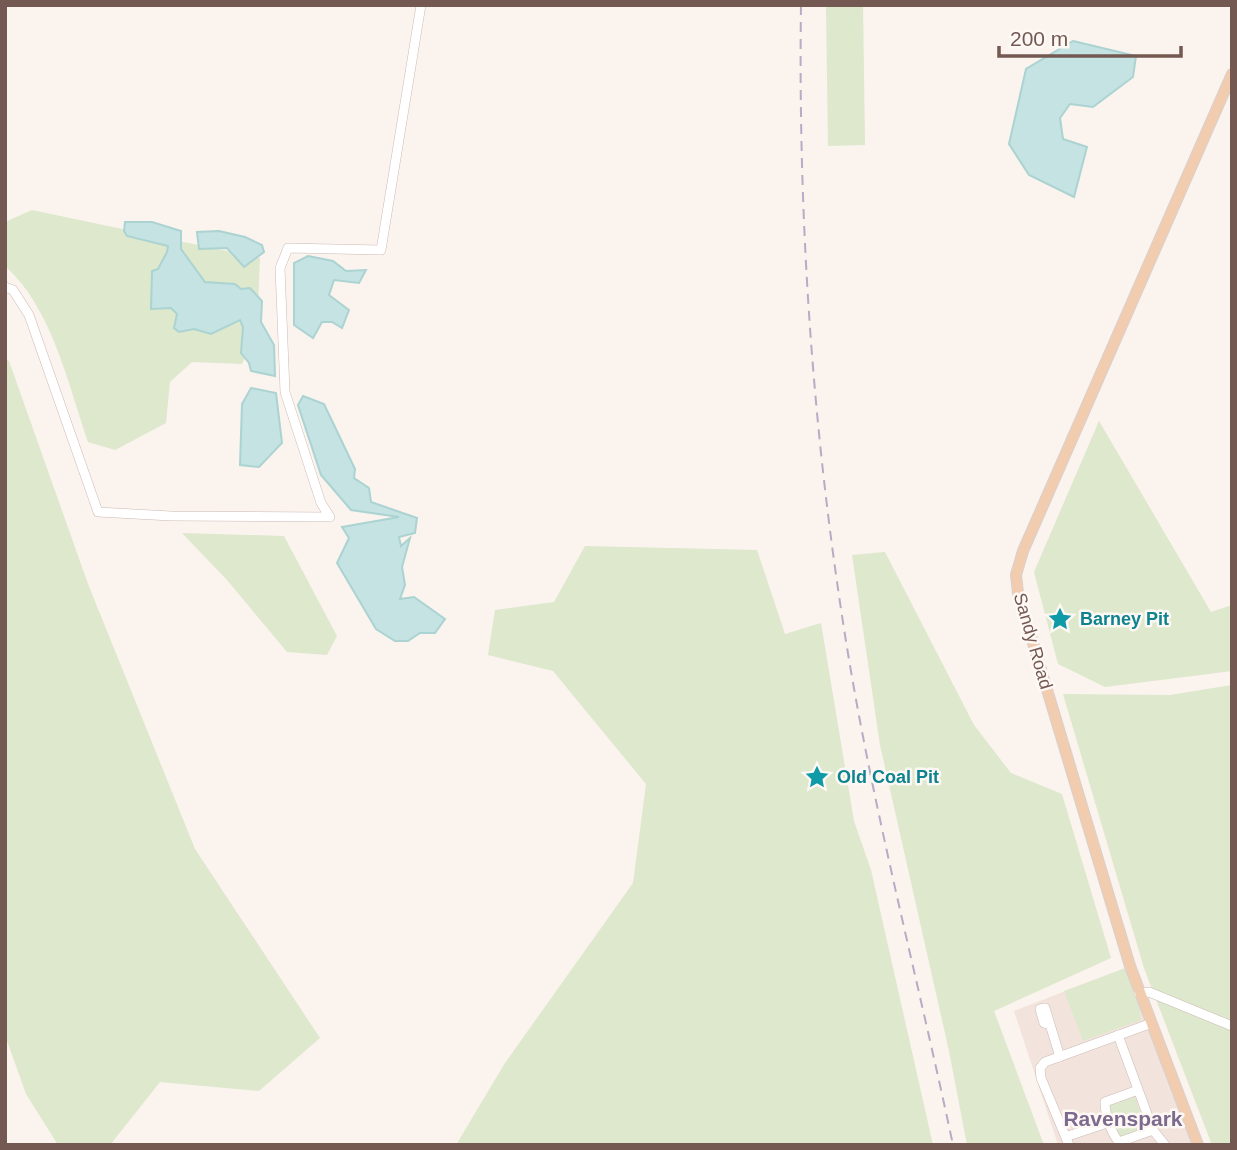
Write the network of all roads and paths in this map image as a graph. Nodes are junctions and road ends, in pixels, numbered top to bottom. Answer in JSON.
{"nodes":[{"id":1,"x":421,"y":5,"type":"edge"},
{"id":2,"x":1232,"y":74,"type":"edge"},
{"id":3,"x":5,"y":287,"type":"edge"},
{"id":4,"x":1139,"y":993,"type":"junction"},
{"id":5,"x":1152,"y":1023,"type":"junction"},
{"id":6,"x":1049,"y":1024,"type":"dead end"},
{"id":7,"x":1232,"y":1026,"type":"edge"},
{"id":8,"x":1118,"y":1035,"type":"junction"},
{"id":9,"x":1060,"y":1057,"type":"junction"},
{"id":10,"x":1138,"y":1090,"type":"junction"},
{"id":11,"x":1110,"y":1122,"type":"junction"},
{"id":12,"x":1153,"y":1130,"type":"junction"},
{"id":13,"x":1069,"y":1141,"type":"edge"},
{"id":14,"x":1119,"y":1143,"type":"edge"},
{"id":15,"x":1165,"y":1145,"type":"edge"},
{"id":16,"x":1198,"y":1145,"type":"edge"}],
"edges":[{"from":1,"to":3,"type":"street"},
{"from":2,"to":4,"type":"main road","name":"Sandy Road"},
{"from":4,"to":5,"type":"main road","name":"Sandy Road"},
{"from":4,"to":7,"type":"street"},
{"from":5,"to":8,"type":"street"},
{"from":5,"to":16,"type":"main road","name":"Sandy Road"},
{"from":6,"to":9,"type":"street"},
{"from":8,"to":9,"type":"street"},
{"from":8,"to":10,"type":"street"},
{"from":9,"to":13,"type":"street"},
{"from":10,"to":11,"type":"street"},
{"from":10,"to":12,"type":"street"},
{"from":11,"to":13,"type":"street"},
{"from":11,"to":14,"type":"street"},
{"from":12,"to":14,"type":"street"},
{"from":12,"to":15,"type":"street"}]}
